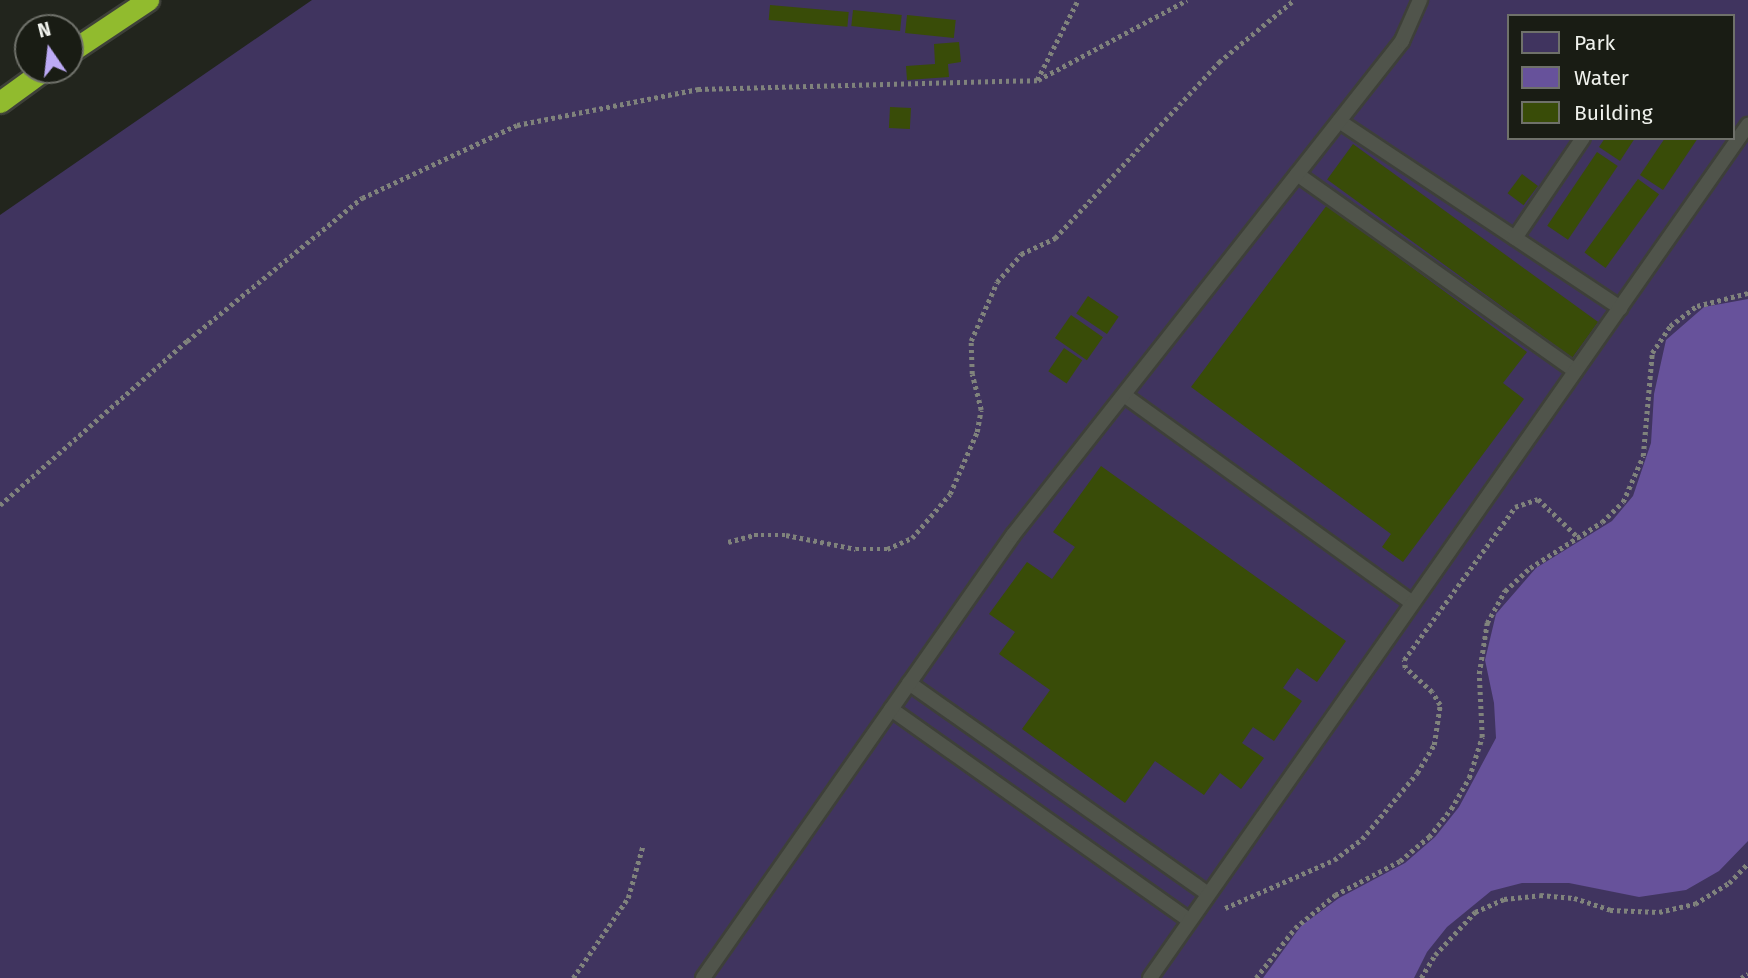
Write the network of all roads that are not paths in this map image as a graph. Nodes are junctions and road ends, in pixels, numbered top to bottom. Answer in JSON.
{"nodes":[{"id":1,"x":148,"y":0,"type":"edge"},
{"id":2,"x":1420,"y":0,"type":"edge"},
{"id":3,"x":84,"y":43,"type":"edge"},
{"id":4,"x":25,"y":84,"type":"edge"},
{"id":5,"x":0,"y":102,"type":"edge"},
{"id":6,"x":1339,"y":121,"type":"junction"},
{"id":7,"x":1748,"y":125,"type":"edge"},
{"id":8,"x":1582,"y":140,"type":"edge"},
{"id":9,"x":1297,"y":174,"type":"junction"},
{"id":10,"x":1515,"y":238,"type":"junction"},
{"id":11,"x":1620,"y":307,"type":"junction"},
{"id":12,"x":1575,"y":371,"type":"junction"},
{"id":13,"x":1124,"y":395,"type":"junction"},
{"id":14,"x":1412,"y":603,"type":"junction"},
{"id":15,"x":909,"y":683,"type":"junction"},
{"id":16,"x":891,"y":709,"type":"junction"},
{"id":17,"x":1207,"y":893,"type":"junction"},
{"id":18,"x":1189,"y":919,"type":"junction"},
{"id":19,"x":703,"y":978,"type":"edge"},
{"id":20,"x":1150,"y":978,"type":"edge"}],
"edges":[{"from":1,"to":3,"type":"highway"},
{"from":2,"to":6,"type":"lane"},
{"from":4,"to":5,"type":"highway"},
{"from":6,"to":9,"type":"lane"},
{"from":6,"to":10,"type":"lane"},
{"from":7,"to":11,"type":"lane"},
{"from":8,"to":10,"type":"lane"},
{"from":9,"to":12,"type":"lane"},
{"from":9,"to":13,"type":"lane"},
{"from":10,"to":11,"type":"lane"},
{"from":11,"to":12,"type":"lane"},
{"from":12,"to":14,"type":"lane"},
{"from":13,"to":14,"type":"lane"},
{"from":13,"to":15,"type":"lane"},
{"from":14,"to":17,"type":"lane"},
{"from":15,"to":16,"type":"lane"},
{"from":15,"to":17,"type":"lane"},
{"from":16,"to":18,"type":"lane"},
{"from":16,"to":19,"type":"lane"},
{"from":17,"to":18,"type":"lane"},
{"from":18,"to":20,"type":"lane"}]}
